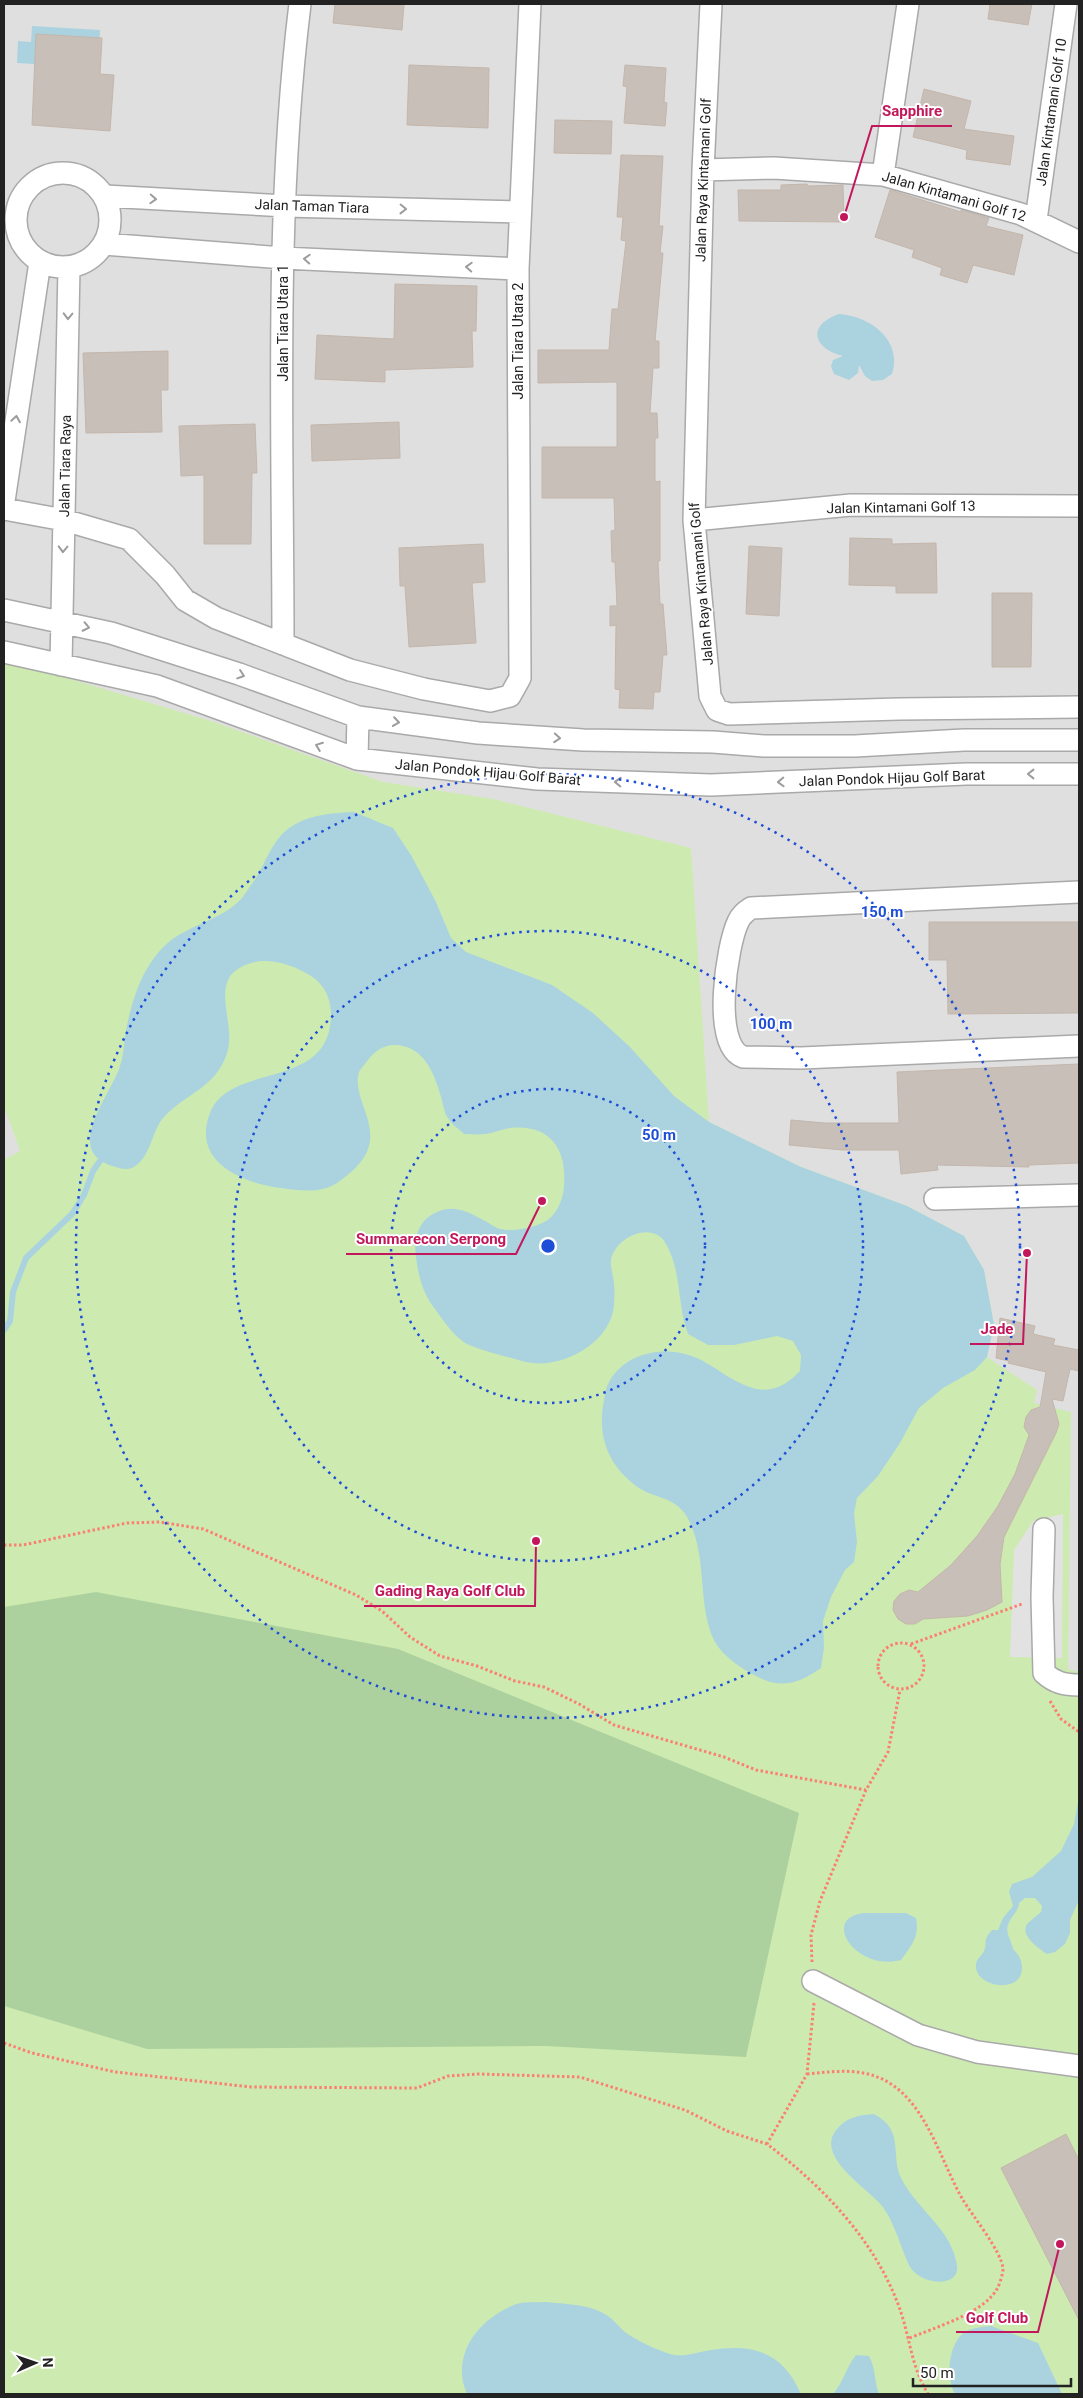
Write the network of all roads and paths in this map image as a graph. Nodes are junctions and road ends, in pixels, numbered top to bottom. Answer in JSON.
{"nodes":[{"id":1,"x":300,"y":4,"type":"edge"},
{"id":2,"x":530,"y":4,"type":"edge"},
{"id":3,"x":711,"y":4,"type":"edge"},
{"id":4,"x":908,"y":4,"type":"edge"},
{"id":5,"x":1066,"y":4,"type":"edge"},
{"id":6,"x":702,"y":170,"type":"junction"},
{"id":7,"x":883,"y":175,"type":"junction"},
{"id":8,"x":13,"y":196,"type":"edge"},
{"id":9,"x":105,"y":196,"type":"junction"},
{"id":10,"x":286,"y":206,"type":"junction"},
{"id":11,"x":520,"y":212,"type":"junction"},
{"id":12,"x":1036,"y":220,"type":"junction"},
{"id":13,"x":1079,"y":242,"type":"edge"},
{"id":14,"x":104,"y":244,"type":"junction"},
{"id":15,"x":283,"y":258,"type":"junction"},
{"id":16,"x":40,"y":262,"type":"junction"},
{"id":17,"x":69,"y":267,"type":"junction"},
{"id":18,"x":518,"y":269,"type":"junction"},
{"id":19,"x":4,"y":501,"type":"edge"},
{"id":20,"x":1079,"y":506,"type":"edge"},
{"id":21,"x":4,"y":510,"type":"edge"},
{"id":22,"x":64,"y":520,"type":"junction"},
{"id":23,"x":694,"y":520,"type":"junction"},
{"id":24,"x":4,"y":610,"type":"edge"},
{"id":25,"x":62,"y":622,"type":"junction"},
{"id":26,"x":283,"y":644,"type":"junction"},
{"id":27,"x":4,"y":652,"type":"edge"},
{"id":28,"x":61,"y":665,"type":"junction"},
{"id":29,"x":1079,"y":707,"type":"edge"},
{"id":30,"x":358,"y":717,"type":"junction"},
{"id":31,"x":964,"y":740,"type":"junction"},
{"id":32,"x":1079,"y":740,"type":"edge"},
{"id":33,"x":357,"y":759,"type":"junction"},
{"id":34,"x":966,"y":774,"type":"junction"},
{"id":35,"x":1079,"y":774,"type":"edge"},
{"id":36,"x":1079,"y":892,"type":"edge"},
{"id":37,"x":1079,"y":1046,"type":"edge"},
{"id":38,"x":1079,"y":1195,"type":"edge"},
{"id":39,"x":936,"y":1199,"type":"dead end"},
{"id":40,"x":1044,"y":1529,"type":"dead end"},
{"id":41,"x":4,"y":1545,"type":"edge"},
{"id":42,"x":1042,"y":1597,"type":"junction"},
{"id":43,"x":911,"y":1644,"type":"junction"},
{"id":44,"x":1079,"y":1684,"type":"edge"},
{"id":45,"x":900,"y":1690,"type":"junction"},
{"id":46,"x":866,"y":1790,"type":"junction"},
{"id":47,"x":813,"y":1981,"type":"junction"},
{"id":48,"x":4,"y":2043,"type":"edge"},
{"id":49,"x":1079,"y":2066,"type":"edge"},
{"id":50,"x":807,"y":2074,"type":"junction"},
{"id":51,"x":767,"y":2144,"type":"junction"},
{"id":52,"x":907,"y":2339,"type":"junction"},
{"id":53,"x":928,"y":2394,"type":"edge"}],
"edges":[{"from":1,"to":10,"type":"street","name":"Jalan Tiara Utara 1"},
{"from":2,"to":11,"type":"street","name":"Jalan Tiara Utara 2"},
{"from":3,"to":6,"type":"street","name":"Jalan Raya Kintamani Golf"},
{"from":4,"to":7,"type":"street"},
{"from":5,"to":12,"type":"street","name":"Jalan Kintamani Golf 10"},
{"from":6,"to":7,"type":"street","name":"Jalan Kintamani Golf 12"},
{"from":6,"to":23,"type":"street","name":"Jalan Raya Kintamani Golf"},
{"from":7,"to":12,"type":"street","name":"Jalan Kintamani Golf 12"},
{"from":8,"to":9,"type":"street"},
{"from":8,"to":16,"type":"street"},
{"from":9,"to":10,"type":"street","name":"Jalan Taman Tiara","one_way":true},
{"from":9,"to":14,"type":"street"},
{"from":10,"to":11,"type":"street","name":"Jalan Taman Tiara","one_way":true},
{"from":10,"to":15,"type":"street","name":"Jalan Tiara Utara 1"},
{"from":11,"to":18,"type":"street","name":"Jalan Tiara Utara 2"},
{"from":12,"to":13,"type":"street","name":"Jalan Kintamani Golf 12"},
{"from":14,"to":15,"type":"street"},
{"from":14,"to":17,"type":"street"},
{"from":18,"to":15,"type":"street","one_way":true},
{"from":15,"to":26,"type":"street","name":"Jalan Tiara Utara 1"},
{"from":16,"to":17,"type":"street"},
{"from":19,"to":16,"type":"street","one_way":true},
{"from":17,"to":22,"type":"street","name":"Jalan Tiara Raya","one_way":true},
{"from":18,"to":26,"type":"street","name":"Jalan Tiara Utara 2"},
{"from":20,"to":23,"type":"street","name":"Jalan Kintamani Golf 13"},
{"from":21,"to":22,"type":"street"},
{"from":22,"to":25,"type":"street","name":"Jalan Tiara Raya","one_way":true},
{"from":22,"to":26,"type":"street"},
{"from":23,"to":29,"type":"street","name":"Jalan Raya Kintamani Golf"},
{"from":24,"to":25,"type":"street"},
{"from":25,"to":28,"type":"street","name":"Jalan Tiara Raya"},
{"from":25,"to":30,"type":"street","one_way":true},
{"from":27,"to":28,"type":"street","name":"Jalan Pondok Hijau Golf Barat"},
{"from":33,"to":28,"type":"street","name":"Jalan Pondok Hijau Golf Barat","one_way":true},
{"from":30,"to":31,"type":"street","one_way":true},
{"from":30,"to":33,"type":"street"},
{"from":31,"to":32,"type":"street"},
{"from":31,"to":34,"type":"street"},
{"from":34,"to":33,"type":"street","name":"Jalan Pondok Hijau Golf Barat","one_way":true},
{"from":35,"to":34,"type":"street","name":"Jalan Pondok Hijau Golf Barat","one_way":true},
{"from":36,"to":37,"type":"street"},
{"from":38,"to":39,"type":"street"},
{"from":40,"to":42,"type":"street"},
{"from":41,"to":46,"type":"path"},
{"from":42,"to":43,"type":"path"},
{"from":42,"to":44,"type":"street"},
{"from":43,"to":45,"type":"path"},
{"from":43,"to":45,"type":"path"},
{"from":45,"to":46,"type":"path"},
{"from":46,"to":47,"type":"path"},
{"from":47,"to":49,"type":"street"},
{"from":47,"to":50,"type":"path"},
{"from":48,"to":51,"type":"path"},
{"from":50,"to":51,"type":"path"},
{"from":50,"to":52,"type":"path"},
{"from":51,"to":52,"type":"path"},
{"from":52,"to":53,"type":"path"}]}
